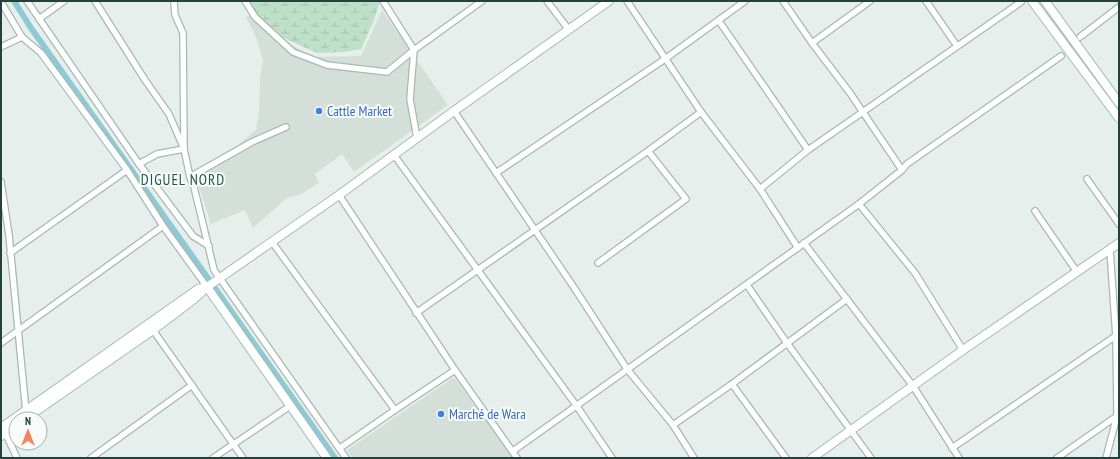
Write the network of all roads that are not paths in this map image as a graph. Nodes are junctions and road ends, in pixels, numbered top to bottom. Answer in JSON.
{"nodes":[{"id":1,"x":27,"y":1,"type":"edge"},
{"id":2,"x":64,"y":1,"type":"edge"},
{"id":3,"x":94,"y":1,"type":"edge"},
{"id":4,"x":174,"y":1,"type":"edge"},
{"id":5,"x":246,"y":1,"type":"edge"},
{"id":6,"x":482,"y":1,"type":"edge"},
{"id":7,"x":548,"y":1,"type":"edge"},
{"id":8,"x":609,"y":1,"type":"edge"},
{"id":9,"x":627,"y":1,"type":"edge"},
{"id":10,"x":745,"y":1,"type":"edge"},
{"id":11,"x":783,"y":1,"type":"edge"},
{"id":12,"x":870,"y":1,"type":"edge"},
{"id":13,"x":926,"y":1,"type":"edge"},
{"id":14,"x":1032,"y":1,"type":"edge"},
{"id":15,"x":1045,"y":1,"type":"edge"},
{"id":16,"x":1,"y":2,"type":"edge"},
{"id":17,"x":383,"y":2,"type":"edge"},
{"id":18,"x":1021,"y":2,"type":"edge"},
{"id":19,"x":1119,"y":7,"type":"edge"},
{"id":20,"x":39,"y":19,"type":"junction"},
{"id":21,"x":719,"y":21,"type":"junction"},
{"id":22,"x":569,"y":30,"type":"junction"},
{"id":23,"x":22,"y":37,"type":"junction"},
{"id":24,"x":1080,"y":37,"type":"dead end"},
{"id":25,"x":812,"y":43,"type":"junction"},
{"id":26,"x":957,"y":46,"type":"junction"},
{"id":27,"x":1,"y":47,"type":"edge"},
{"id":28,"x":414,"y":50,"type":"junction"},
{"id":29,"x":1062,"y":56,"type":"dead end"},
{"id":30,"x":665,"y":59,"type":"junction"},
{"id":31,"x":1119,"y":103,"type":"edge"},
{"id":32,"x":454,"y":111,"type":"junction"},
{"id":33,"x":701,"y":112,"type":"junction"},
{"id":34,"x":863,"y":112,"type":"junction"},
{"id":35,"x":1119,"y":118,"type":"edge"},
{"id":36,"x":286,"y":126,"type":"dead end"},
{"id":37,"x":417,"y":138,"type":"junction"},
{"id":38,"x":184,"y":149,"type":"junction"},
{"id":39,"x":808,"y":150,"type":"junction"},
{"id":40,"x":648,"y":151,"type":"junction"},
{"id":41,"x":394,"y":155,"type":"junction"},
{"id":42,"x":139,"y":164,"type":"junction"},
{"id":43,"x":127,"y":170,"type":"junction"},
{"id":44,"x":902,"y":170,"type":"junction"},
{"id":45,"x":496,"y":173,"type":"junction"},
{"id":46,"x":190,"y":177,"type":"junction"},
{"id":47,"x":1087,"y":179,"type":"dead end"},
{"id":48,"x":1,"y":182,"type":"edge"},
{"id":49,"x":760,"y":189,"type":"junction"},
{"id":50,"x":339,"y":195,"type":"junction"},
{"id":51,"x":859,"y":204,"type":"junction"},
{"id":52,"x":1035,"y":211,"type":"dead end"},
{"id":53,"x":1119,"y":224,"type":"edge"},
{"id":54,"x":163,"y":226,"type":"junction"},
{"id":55,"x":534,"y":231,"type":"junction"},
{"id":56,"x":9,"y":235,"type":"junction"},
{"id":57,"x":1,"y":236,"type":"edge"},
{"id":58,"x":272,"y":242,"type":"junction"},
{"id":59,"x":804,"y":243,"type":"junction"},
{"id":60,"x":1119,"y":243,"type":"edge"},
{"id":61,"x":208,"y":246,"type":"junction"},
{"id":62,"x":798,"y":248,"type":"junction"},
{"id":63,"x":1110,"y":250,"type":"junction"},
{"id":64,"x":10,"y":253,"type":"junction"},
{"id":65,"x":598,"y":263,"type":"dead end"},
{"id":66,"x":478,"y":271,"type":"junction"},
{"id":67,"x":1077,"y":272,"type":"junction"},
{"id":68,"x":213,"y":282,"type":"junction"},
{"id":69,"x":746,"y":285,"type":"junction"},
{"id":70,"x":847,"y":299,"type":"junction"},
{"id":71,"x":416,"y":313,"type":"junction"},
{"id":72,"x":153,"y":330,"type":"junction"},
{"id":73,"x":18,"y":332,"type":"junction"},
{"id":74,"x":1117,"y":335,"type":"edge"},
{"id":75,"x":1,"y":343,"type":"edge"},
{"id":76,"x":787,"y":343,"type":"junction"},
{"id":77,"x":963,"y":350,"type":"junction"},
{"id":78,"x":627,"y":368,"type":"junction"},
{"id":79,"x":456,"y":370,"type":"junction"},
{"id":80,"x":732,"y":384,"type":"junction"},
{"id":81,"x":192,"y":385,"type":"junction"},
{"id":82,"x":913,"y":386,"type":"junction"},
{"id":83,"x":576,"y":405,"type":"junction"},
{"id":84,"x":290,"y":406,"type":"junction"},
{"id":85,"x":395,"y":410,"type":"junction"},
{"id":86,"x":26,"y":411,"type":"edge"},
{"id":87,"x":33,"y":411,"type":"edge"},
{"id":88,"x":33,"y":411,"type":"edge"},
{"id":89,"x":1118,"y":416,"type":"edge"},
{"id":90,"x":672,"y":425,"type":"junction"},
{"id":91,"x":2,"y":431,"type":"edge"},
{"id":92,"x":852,"y":431,"type":"junction"},
{"id":93,"x":233,"y":444,"type":"junction"},
{"id":94,"x":340,"y":448,"type":"junction"},
{"id":95,"x":952,"y":448,"type":"junction"},
{"id":96,"x":512,"y":451,"type":"junction"},
{"id":97,"x":18,"y":458,"type":"edge"},
{"id":98,"x":91,"y":458,"type":"edge"},
{"id":99,"x":213,"y":458,"type":"edge"},
{"id":100,"x":243,"y":458,"type":"edge"},
{"id":101,"x":327,"y":458,"type":"edge"},
{"id":102,"x":346,"y":458,"type":"edge"},
{"id":103,"x":517,"y":458,"type":"edge"},
{"id":104,"x":612,"y":458,"type":"edge"},
{"id":105,"x":694,"y":458,"type":"edge"},
{"id":106,"x":786,"y":458,"type":"edge"},
{"id":107,"x":812,"y":458,"type":"edge"},
{"id":108,"x":871,"y":458,"type":"edge"},
{"id":109,"x":958,"y":458,"type":"edge"},
{"id":110,"x":1057,"y":458,"type":"edge"},
{"id":111,"x":1106,"y":458,"type":"edge"}],
"edges":[{"from":1,"to":20,"type":"street"},
{"from":2,"to":20,"type":"street"},
{"from":3,"to":38,"type":"street"},
{"from":4,"to":38,"type":"street"},
{"from":5,"to":28,"type":"street"},
{"from":6,"to":28,"type":"street"},
{"from":7,"to":22,"type":"street"},
{"from":8,"to":22,"type":"street"},
{"from":9,"to":30,"type":"street"},
{"from":10,"to":21,"type":"street"},
{"from":11,"to":25,"type":"street"},
{"from":12,"to":25,"type":"street"},
{"from":13,"to":26,"type":"street"},
{"from":14,"to":35,"type":"street"},
{"from":15,"to":31,"type":"street"},
{"from":16,"to":23,"type":"street"},
{"from":17,"to":28,"type":"street"},
{"from":18,"to":26,"type":"street"},
{"from":19,"to":24,"type":"street"},
{"from":20,"to":42,"type":"street"},
{"from":21,"to":30,"type":"street"},
{"from":21,"to":39,"type":"street"},
{"from":22,"to":32,"type":"street"},
{"from":23,"to":27,"type":"street"},
{"from":23,"to":43,"type":"street"},
{"from":25,"to":34,"type":"street"},
{"from":26,"to":34,"type":"street"},
{"from":28,"to":37,"type":"street"},
{"from":29,"to":44,"type":"street"},
{"from":30,"to":33,"type":"street"},
{"from":30,"to":45,"type":"street"},
{"from":32,"to":37,"type":"street"},
{"from":32,"to":45,"type":"street"},
{"from":33,"to":40,"type":"street"},
{"from":33,"to":49,"type":"street"},
{"from":34,"to":39,"type":"street"},
{"from":34,"to":44,"type":"street"},
{"from":36,"to":46,"type":"street"},
{"from":37,"to":41,"type":"street"},
{"from":38,"to":42,"type":"street"},
{"from":38,"to":46,"type":"street"},
{"from":39,"to":49,"type":"street"},
{"from":40,"to":55,"type":"street"},
{"from":40,"to":65,"type":"street"},
{"from":41,"to":50,"type":"street"},
{"from":41,"to":66,"type":"street"},
{"from":42,"to":61,"type":"street"},
{"from":43,"to":54,"type":"street"},
{"from":43,"to":64,"type":"street"},
{"from":44,"to":51,"type":"street"},
{"from":45,"to":55,"type":"street"},
{"from":46,"to":61,"type":"street"},
{"from":47,"to":53,"type":"street"},
{"from":48,"to":56,"type":"street"},
{"from":49,"to":62,"type":"street"},
{"from":50,"to":58,"type":"street"},
{"from":50,"to":71,"type":"street"},
{"from":51,"to":59,"type":"street"},
{"from":51,"to":77,"type":"street"},
{"from":52,"to":67,"type":"street"},
{"from":54,"to":68,"type":"street"},
{"from":54,"to":73,"type":"street"},
{"from":55,"to":66,"type":"street"},
{"from":55,"to":78,"type":"street"},
{"from":56,"to":57,"type":"street"},
{"from":56,"to":64,"type":"street"},
{"from":58,"to":68,"type":"street"},
{"from":58,"to":85,"type":"street"},
{"from":59,"to":62,"type":"street"},
{"from":59,"to":70,"type":"street"},
{"from":60,"to":63,"type":"street"},
{"from":61,"to":68,"type":"street"},
{"from":62,"to":69,"type":"street"},
{"from":63,"to":67,"type":"street"},
{"from":63,"to":74,"type":"street"},
{"from":64,"to":73,"type":"street"},
{"from":66,"to":71,"type":"street"},
{"from":66,"to":83,"type":"street"},
{"from":67,"to":77,"type":"street"},
{"from":68,"to":72,"type":"street"},
{"from":68,"to":84,"type":"street"},
{"from":68,"to":87,"type":"street"},
{"from":68,"to":94,"type":"street"},
{"from":69,"to":76,"type":"street"},
{"from":69,"to":78,"type":"street"},
{"from":70,"to":76,"type":"street"},
{"from":70,"to":82,"type":"street"},
{"from":71,"to":79,"type":"street"},
{"from":72,"to":81,"type":"street"},
{"from":72,"to":88,"type":"street"},
{"from":73,"to":75,"type":"street"},
{"from":73,"to":86,"type":"street"},
{"from":74,"to":89,"type":"street"},
{"from":74,"to":95,"type":"street"},
{"from":76,"to":80,"type":"street"},
{"from":76,"to":92,"type":"street"},
{"from":77,"to":82,"type":"street"},
{"from":78,"to":83,"type":"street"},
{"from":78,"to":90,"type":"street"},
{"from":79,"to":85,"type":"street"},
{"from":79,"to":96,"type":"street"},
{"from":80,"to":90,"type":"street"},
{"from":80,"to":106,"type":"street"},
{"from":81,"to":93,"type":"street"},
{"from":81,"to":98,"type":"street"},
{"from":82,"to":92,"type":"street"},
{"from":82,"to":95,"type":"street"},
{"from":83,"to":96,"type":"street"},
{"from":83,"to":104,"type":"street"},
{"from":84,"to":93,"type":"street"},
{"from":84,"to":101,"type":"street"},
{"from":85,"to":94,"type":"street"},
{"from":89,"to":110,"type":"street"},
{"from":89,"to":111,"type":"street"},
{"from":90,"to":105,"type":"street"},
{"from":91,"to":97,"type":"street"},
{"from":92,"to":107,"type":"street"},
{"from":92,"to":108,"type":"street"},
{"from":93,"to":99,"type":"street"},
{"from":93,"to":100,"type":"street"},
{"from":94,"to":102,"type":"street"},
{"from":95,"to":109,"type":"street"},
{"from":96,"to":103,"type":"street"}]}
